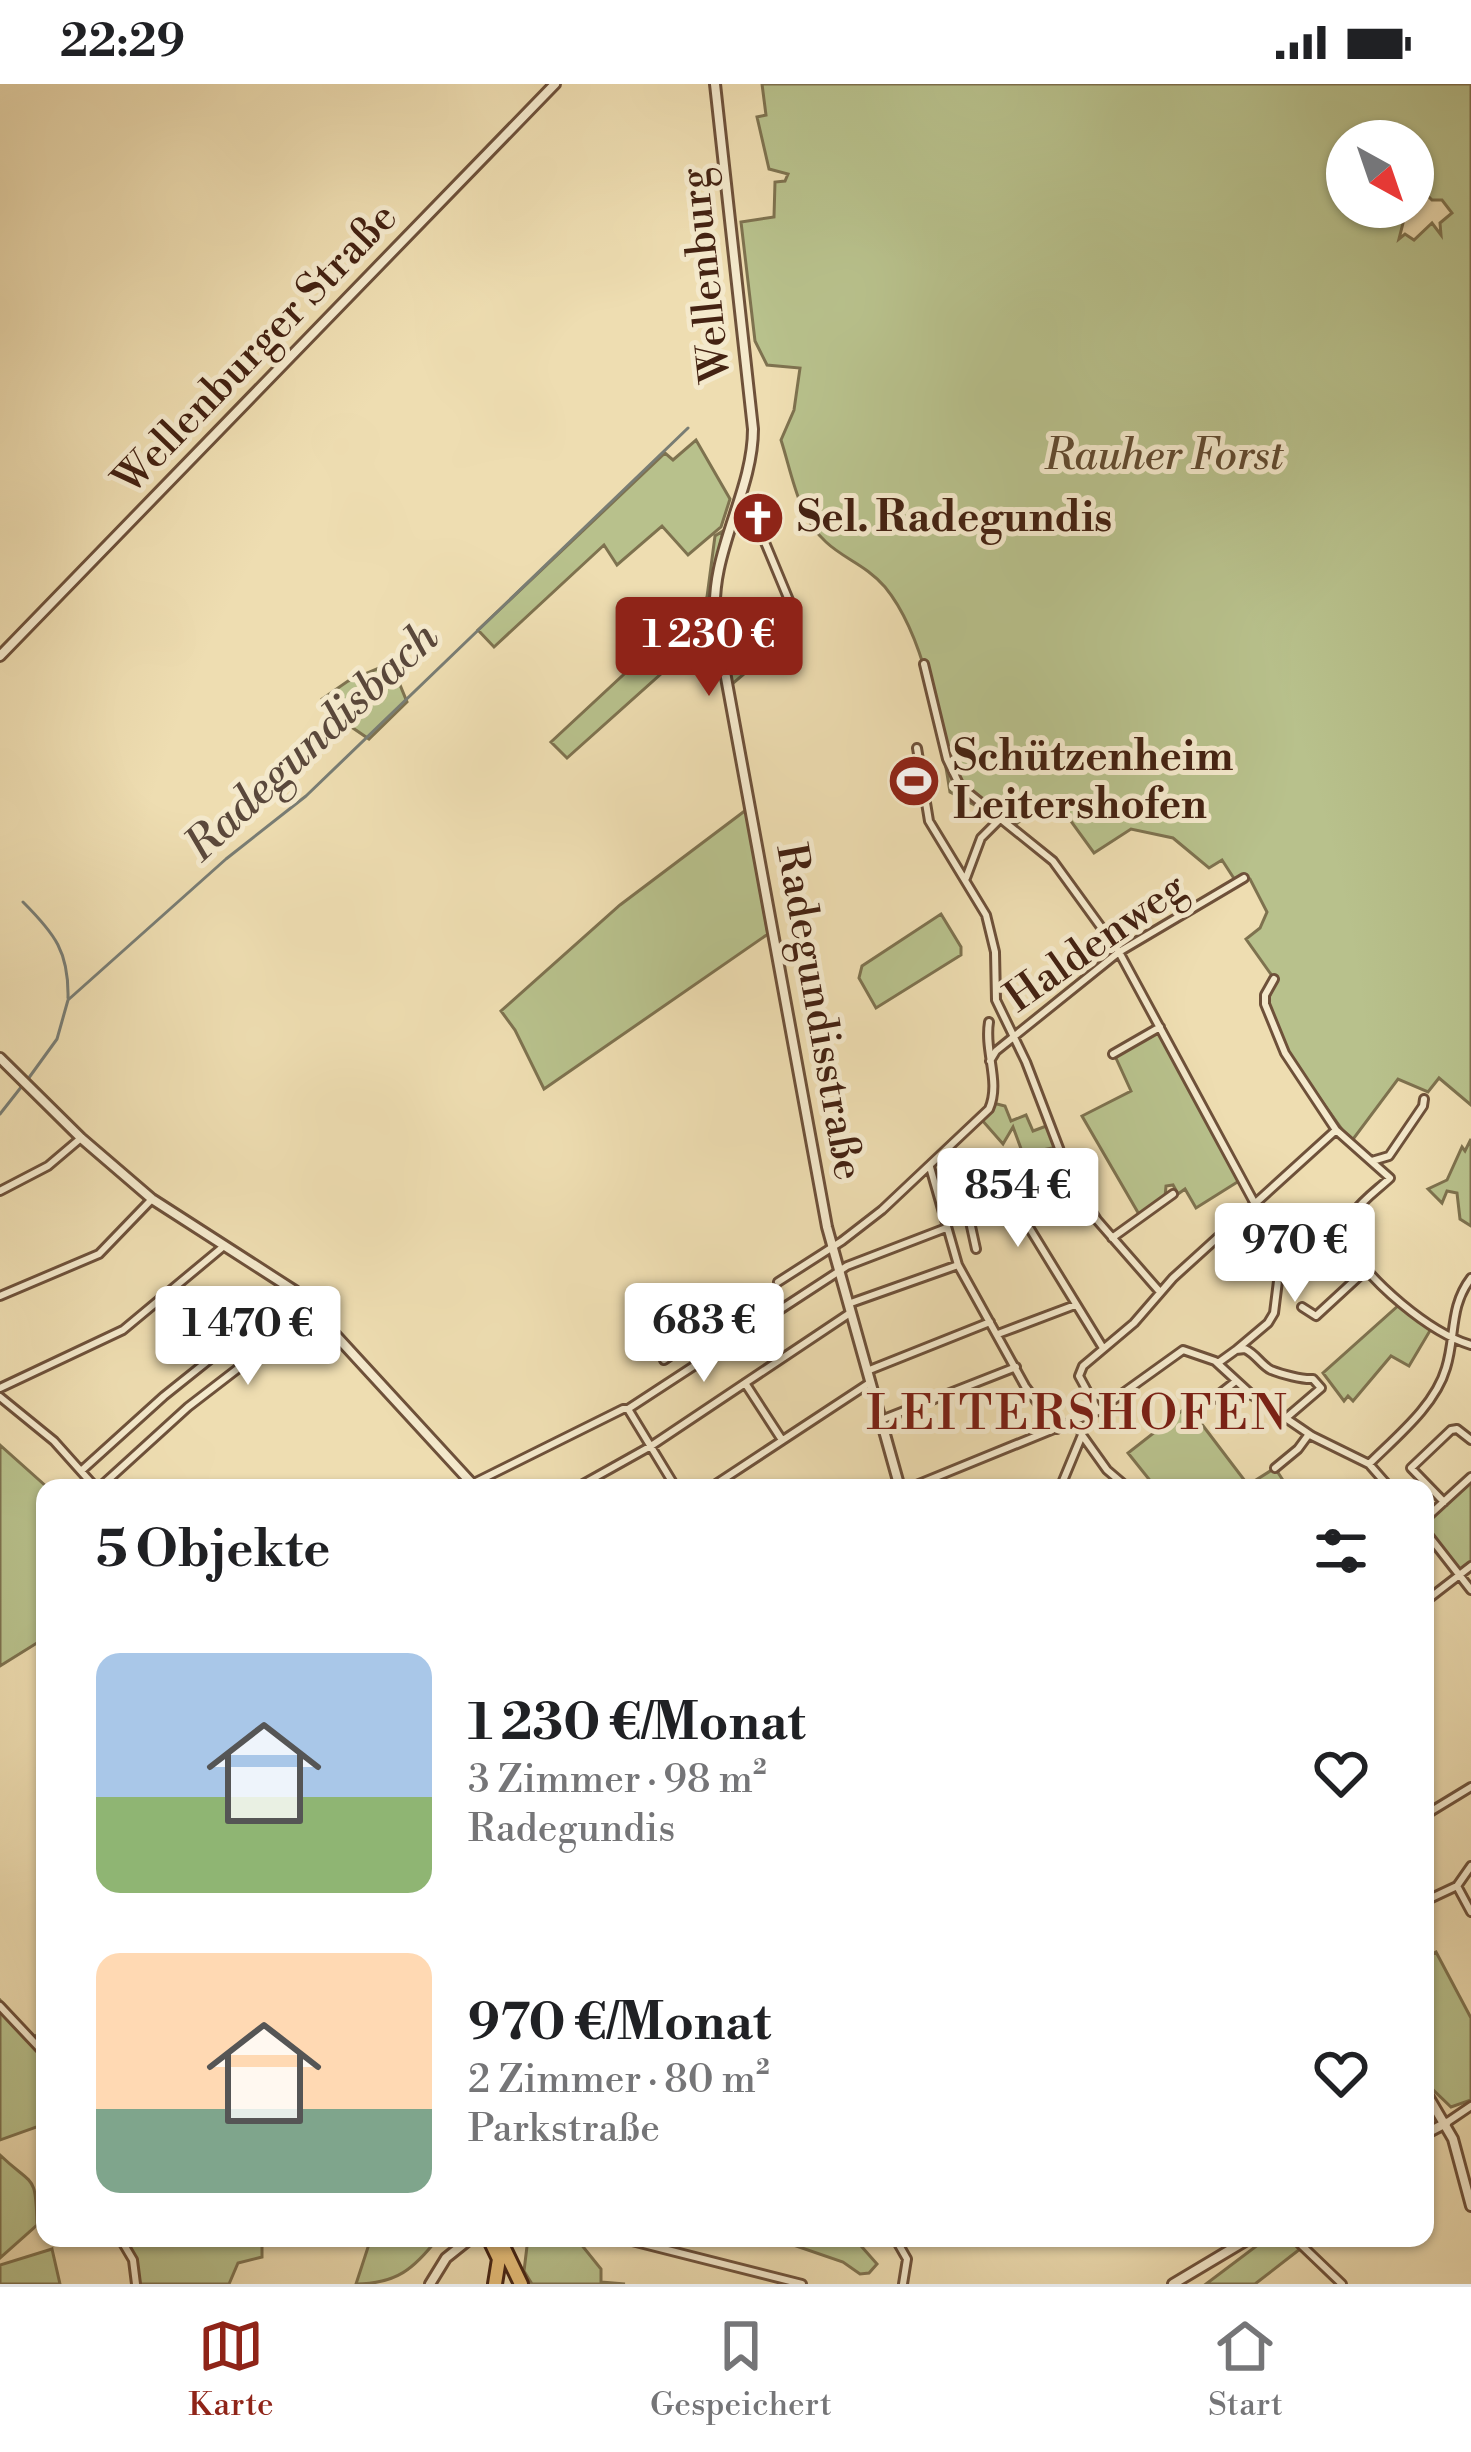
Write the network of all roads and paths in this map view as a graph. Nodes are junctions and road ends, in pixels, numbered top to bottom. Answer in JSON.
{"nodes":[{"id":1,"x":555,"y":84,"type":"edge"},
{"id":2,"x":715,"y":84,"type":"edge"},
{"id":3,"x":751,"y":459,"type":"joint"},
{"id":4,"x":736,"y":501,"type":"junction"},
{"id":5,"x":791,"y":605,"type":"dead end"},
{"id":6,"x":0,"y":656,"type":"edge"},
{"id":7,"x":924,"y":664,"type":"dead end"},
{"id":8,"x":917,"y":748,"type":"dead end"},
{"id":9,"x":1001,"y":818,"type":"junction"},
{"id":10,"x":966,"y":878,"type":"junction"},
{"id":11,"x":1244,"y":878,"type":"dead end"},
{"id":12,"x":1119,"y":952,"type":"junction"},
{"id":13,"x":1274,"y":979,"type":"dead end"},
{"id":14,"x":989,"y":1022,"type":"dead end"},
{"id":15,"x":1160,"y":1028,"type":"junction"},
{"id":16,"x":1014,"y":1037,"type":"junction"},
{"id":17,"x":1113,"y":1054,"type":"dead end"},
{"id":18,"x":0,"y":1058,"type":"edge"},
{"id":19,"x":990,"y":1063,"type":"junction"},
{"id":20,"x":1424,"y":1099,"type":"dead end"},
{"id":21,"x":1336,"y":1130,"type":"junction"},
{"id":22,"x":81,"y":1138,"type":"junction"},
{"id":23,"x":1368,"y":1161,"type":"junction"},
{"id":24,"x":930,"y":1167,"type":"junction"},
{"id":25,"x":1070,"y":1177,"type":"junction"},
{"id":26,"x":0,"y":1191,"type":"edge"},
{"id":27,"x":1172,"y":1194,"type":"dead end"},
{"id":28,"x":152,"y":1199,"type":"junction"},
{"id":29,"x":942,"y":1204,"type":"junction"},
{"id":30,"x":1255,"y":1204,"type":"junction"},
{"id":31,"x":946,"y":1228,"type":"junction"},
{"id":32,"x":1345,"y":1233,"type":"junction"},
{"id":33,"x":1112,"y":1238,"type":"junction"},
{"id":34,"x":224,"y":1246,"type":"junction"},
{"id":35,"x":832,"y":1246,"type":"junction"},
{"id":36,"x":976,"y":1249,"type":"dead end"},
{"id":37,"x":958,"y":1265,"type":"junction"},
{"id":38,"x":1368,"y":1268,"type":"junction"},
{"id":39,"x":839,"y":1272,"type":"junction"},
{"id":40,"x":1471,"y":1279,"type":"edge"},
{"id":41,"x":778,"y":1282,"type":"dead end"},
{"id":42,"x":1160,"y":1292,"type":"junction"},
{"id":43,"x":0,"y":1296,"type":"edge"},
{"id":44,"x":1075,"y":1305,"type":"junction"},
{"id":45,"x":1302,"y":1306,"type":"dead end"},
{"id":46,"x":740,"y":1308,"type":"dead end"},
{"id":47,"x":849,"y":1308,"type":"junction"},
{"id":48,"x":324,"y":1321,"type":"junction"},
{"id":49,"x":990,"y":1322,"type":"junction"},
{"id":50,"x":709,"y":1329,"type":"junction"},
{"id":51,"x":288,"y":1330,"type":"junction"},
{"id":52,"x":998,"y":1334,"type":"junction"},
{"id":53,"x":1450,"y":1339,"type":"junction"},
{"id":54,"x":1471,"y":1345,"type":"edge"},
{"id":55,"x":1103,"y":1348,"type":"junction"},
{"id":56,"x":723,"y":1349,"type":"junction"},
{"id":57,"x":1236,"y":1350,"type":"junction"},
{"id":58,"x":664,"y":1360,"type":"dead end"},
{"id":59,"x":1218,"y":1363,"type":"junction"},
{"id":60,"x":1016,"y":1367,"type":"junction"},
{"id":61,"x":867,"y":1371,"type":"junction"},
{"id":62,"x":871,"y":1382,"type":"junction"},
{"id":63,"x":1236,"y":1382,"type":"junction"},
{"id":64,"x":745,"y":1383,"type":"junction"},
{"id":65,"x":0,"y":1388,"type":"edge"},
{"id":66,"x":0,"y":1397,"type":"edge"},
{"id":67,"x":1208,"y":1403,"type":"dead end"},
{"id":68,"x":628,"y":1409,"type":"junction"},
{"id":69,"x":1098,"y":1411,"type":"junction"},
{"id":70,"x":1286,"y":1418,"type":"junction"},
{"id":71,"x":881,"y":1420,"type":"junction"},
{"id":72,"x":1078,"y":1420,"type":"junction"},
{"id":73,"x":1058,"y":1429,"type":"junction"},
{"id":74,"x":1309,"y":1434,"type":"junction"},
{"id":75,"x":1082,"y":1435,"type":"junction"},
{"id":76,"x":782,"y":1440,"type":"junction"},
{"id":77,"x":1471,"y":1440,"type":"edge"},
{"id":78,"x":651,"y":1446,"type":"junction"},
{"id":79,"x":1370,"y":1463,"type":"junction"},
{"id":80,"x":1275,"y":1468,"type":"dead end"},
{"id":81,"x":81,"y":1472,"type":"junction"},
{"id":82,"x":1471,"y":1477,"type":"edge"},
{"id":83,"x":88,"y":1479,"type":"edge"},
{"id":84,"x":107,"y":1479,"type":"edge"},
{"id":85,"x":467,"y":1479,"type":"edge"},
{"id":86,"x":487,"y":1479,"type":"edge"},
{"id":87,"x":592,"y":1479,"type":"edge"},
{"id":88,"x":671,"y":1479,"type":"edge"},
{"id":89,"x":724,"y":1479,"type":"edge"},
{"id":90,"x":902,"y":1479,"type":"edge"},
{"id":91,"x":928,"y":1479,"type":"edge"},
{"id":92,"x":1064,"y":1479,"type":"edge"},
{"id":93,"x":1118,"y":1479,"type":"edge"},
{"id":94,"x":1383,"y":1479,"type":"edge"},
{"id":95,"x":1422,"y":1479,"type":"edge"},
{"id":96,"x":1434,"y":1492,"type":"edge"},
{"id":97,"x":1444,"y":1502,"type":"junction"},
{"id":98,"x":1434,"y":1511,"type":"edge"},
{"id":99,"x":1434,"y":1543,"type":"edge"},
{"id":100,"x":1471,"y":1566,"type":"edge"},
{"id":101,"x":1459,"y":1576,"type":"junction"},
{"id":102,"x":1471,"y":1590,"type":"edge"},
{"id":103,"x":1434,"y":1595,"type":"edge"},
{"id":104,"x":1471,"y":1787,"type":"edge"},
{"id":105,"x":1434,"y":1810,"type":"edge"},
{"id":106,"x":1471,"y":1866,"type":"edge"},
{"id":107,"x":1457,"y":1886,"type":"junction"},
{"id":108,"x":1434,"y":1897,"type":"edge"},
{"id":109,"x":1471,"y":1912,"type":"edge"},
{"id":110,"x":0,"y":2006,"type":"edge"},
{"id":111,"x":36,"y":2044,"type":"edge"},
{"id":112,"x":1434,"y":2104,"type":"edge"},
{"id":113,"x":1471,"y":2106,"type":"edge"},
{"id":114,"x":1446,"y":2122,"type":"junction"},
{"id":115,"x":1434,"y":2129,"type":"edge"},
{"id":116,"x":1471,"y":2206,"type":"edge"},
{"id":117,"x":125,"y":2247,"type":"edge"},
{"id":118,"x":460,"y":2247,"type":"edge"},
{"id":119,"x":493,"y":2247,"type":"edge"},
{"id":120,"x":504,"y":2247,"type":"edge"},
{"id":121,"x":656,"y":2247,"type":"edge"},
{"id":122,"x":901,"y":2247,"type":"edge"},
{"id":123,"x":1235,"y":2247,"type":"edge"},
{"id":124,"x":1303,"y":2247,"type":"edge"},
{"id":125,"x":136,"y":2284,"type":"edge"},
{"id":126,"x":430,"y":2284,"type":"edge"},
{"id":127,"x":495,"y":2284,"type":"edge"},
{"id":128,"x":521,"y":2284,"type":"edge"},
{"id":129,"x":802,"y":2284,"type":"edge"},
{"id":130,"x":903,"y":2284,"type":"edge"},
{"id":131,"x":1173,"y":2284,"type":"edge"},
{"id":132,"x":1342,"y":2284,"type":"edge"}],
"edges":[{"from":1,"to":6,"type":"street","name":"Wellenburger Straße"},
{"from":2,"to":3,"type":"street","name":"Wellenburg"},
{"from":3,"to":4,"type":"street","name":"Radegundisstraße"},
{"from":4,"to":5,"type":"street"},
{"from":4,"to":35,"type":"street","name":"Radegundisstraße"},
{"from":7,"to":9,"type":"street"},
{"from":8,"to":10,"type":"street"},
{"from":9,"to":10,"type":"street"},
{"from":9,"to":12,"type":"street"},
{"from":10,"to":16,"type":"street"},
{"from":11,"to":12,"type":"street","name":"Haldenweg"},
{"from":12,"to":15,"type":"street"},
{"from":12,"to":16,"type":"street","name":"Haldenweg"},
{"from":13,"to":21,"type":"street"},
{"from":14,"to":19,"type":"street"},
{"from":15,"to":17,"type":"street"},
{"from":15,"to":30,"type":"street"},
{"from":16,"to":19,"type":"street","name":"Haldenweg"},
{"from":16,"to":25,"type":"street"},
{"from":18,"to":22,"type":"street"},
{"from":19,"to":24,"type":"street"},
{"from":20,"to":23,"type":"street"},
{"from":21,"to":23,"type":"street"},
{"from":21,"to":30,"type":"street"},
{"from":22,"to":26,"type":"street"},
{"from":22,"to":28,"type":"street"},
{"from":23,"to":32,"type":"street"},
{"from":24,"to":29,"type":"street"},
{"from":24,"to":35,"type":"street"},
{"from":25,"to":33,"type":"street"},
{"from":25,"to":44,"type":"street"},
{"from":27,"to":33,"type":"street"},
{"from":28,"to":34,"type":"street"},
{"from":28,"to":43,"type":"street"},
{"from":29,"to":31,"type":"street"},
{"from":29,"to":36,"type":"street"},
{"from":30,"to":42,"type":"street"},
{"from":31,"to":37,"type":"street"},
{"from":31,"to":39,"type":"street"},
{"from":32,"to":38,"type":"street"},
{"from":32,"to":57,"type":"street"},
{"from":33,"to":42,"type":"street"},
{"from":34,"to":48,"type":"street"},
{"from":34,"to":65,"type":"street"},
{"from":35,"to":39,"type":"street","name":"Radegundisstraße"},
{"from":35,"to":41,"type":"street","name":"Radegundisstraße"},
{"from":37,"to":47,"type":"street"},
{"from":37,"to":49,"type":"street"},
{"from":38,"to":45,"type":"street"},
{"from":38,"to":53,"type":"street"},
{"from":39,"to":47,"type":"street","name":"Radegundisstraße"},
{"from":39,"to":56,"type":"street"},
{"from":40,"to":53,"type":"street"},
{"from":42,"to":55,"type":"street"},
{"from":44,"to":52,"type":"street"},
{"from":44,"to":55,"type":"street"},
{"from":46,"to":50,"type":"street"},
{"from":47,"to":61,"type":"street","name":"Radegundisstraße"},
{"from":47,"to":64,"type":"street"},
{"from":48,"to":51,"type":"street"},
{"from":48,"to":85,"type":"street"},
{"from":49,"to":52,"type":"street"},
{"from":49,"to":61,"type":"street"},
{"from":50,"to":56,"type":"street"},
{"from":50,"to":58,"type":"street"},
{"from":51,"to":81,"type":"street"},
{"from":51,"to":84,"type":"street"},
{"from":52,"to":60,"type":"street"},
{"from":53,"to":54,"type":"street"},
{"from":53,"to":79,"type":"street"},
{"from":55,"to":69,"type":"street"},
{"from":56,"to":68,"type":"street"},
{"from":57,"to":59,"type":"street"},
{"from":57,"to":70,"type":"street"},
{"from":59,"to":63,"type":"street"},
{"from":59,"to":69,"type":"street"},
{"from":60,"to":71,"type":"street"},
{"from":60,"to":73,"type":"street"},
{"from":61,"to":62,"type":"street","name":"Radegundisstraße"},
{"from":62,"to":71,"type":"street","name":"Radegundisstraße"},
{"from":62,"to":76,"type":"street"},
{"from":63,"to":67,"type":"street"},
{"from":63,"to":70,"type":"street"},
{"from":64,"to":76,"type":"street"},
{"from":64,"to":78,"type":"street"},
{"from":66,"to":81,"type":"street"},
{"from":68,"to":78,"type":"street"},
{"from":68,"to":86,"type":"street"},
{"from":69,"to":72,"type":"street"},
{"from":70,"to":74,"type":"street"},
{"from":71,"to":90,"type":"street","name":"Radegundisstraße"},
{"from":72,"to":73,"type":"street"},
{"from":72,"to":75,"type":"street"},
{"from":73,"to":91,"type":"street"},
{"from":74,"to":79,"type":"street"},
{"from":74,"to":80,"type":"street"},
{"from":75,"to":92,"type":"street"},
{"from":75,"to":93,"type":"street"},
{"from":76,"to":89,"type":"street"},
{"from":77,"to":95,"type":"street"},
{"from":78,"to":87,"type":"street"},
{"from":78,"to":88,"type":"street"},
{"from":79,"to":94,"type":"street"},
{"from":81,"to":83,"type":"street"},
{"from":82,"to":97,"type":"street"},
{"from":96,"to":97,"type":"street"},
{"from":97,"to":98,"type":"street"},
{"from":99,"to":101,"type":"street"},
{"from":100,"to":101,"type":"street"},
{"from":101,"to":102,"type":"street"},
{"from":101,"to":103,"type":"street"},
{"from":104,"to":105,"type":"street"},
{"from":106,"to":107,"type":"street"},
{"from":107,"to":108,"type":"street"},
{"from":107,"to":109,"type":"street"},
{"from":110,"to":111,"type":"street"},
{"from":112,"to":114,"type":"street"},
{"from":113,"to":114,"type":"street"},
{"from":114,"to":115,"type":"street"},
{"from":114,"to":116,"type":"street"},
{"from":117,"to":125,"type":"street"},
{"from":118,"to":126,"type":"street"},
{"from":119,"to":127,"type":"highway"},
{"from":120,"to":128,"type":"highway"},
{"from":121,"to":129,"type":"street"},
{"from":122,"to":130,"type":"street"},
{"from":123,"to":131,"type":"street"},
{"from":124,"to":132,"type":"street"}]}
